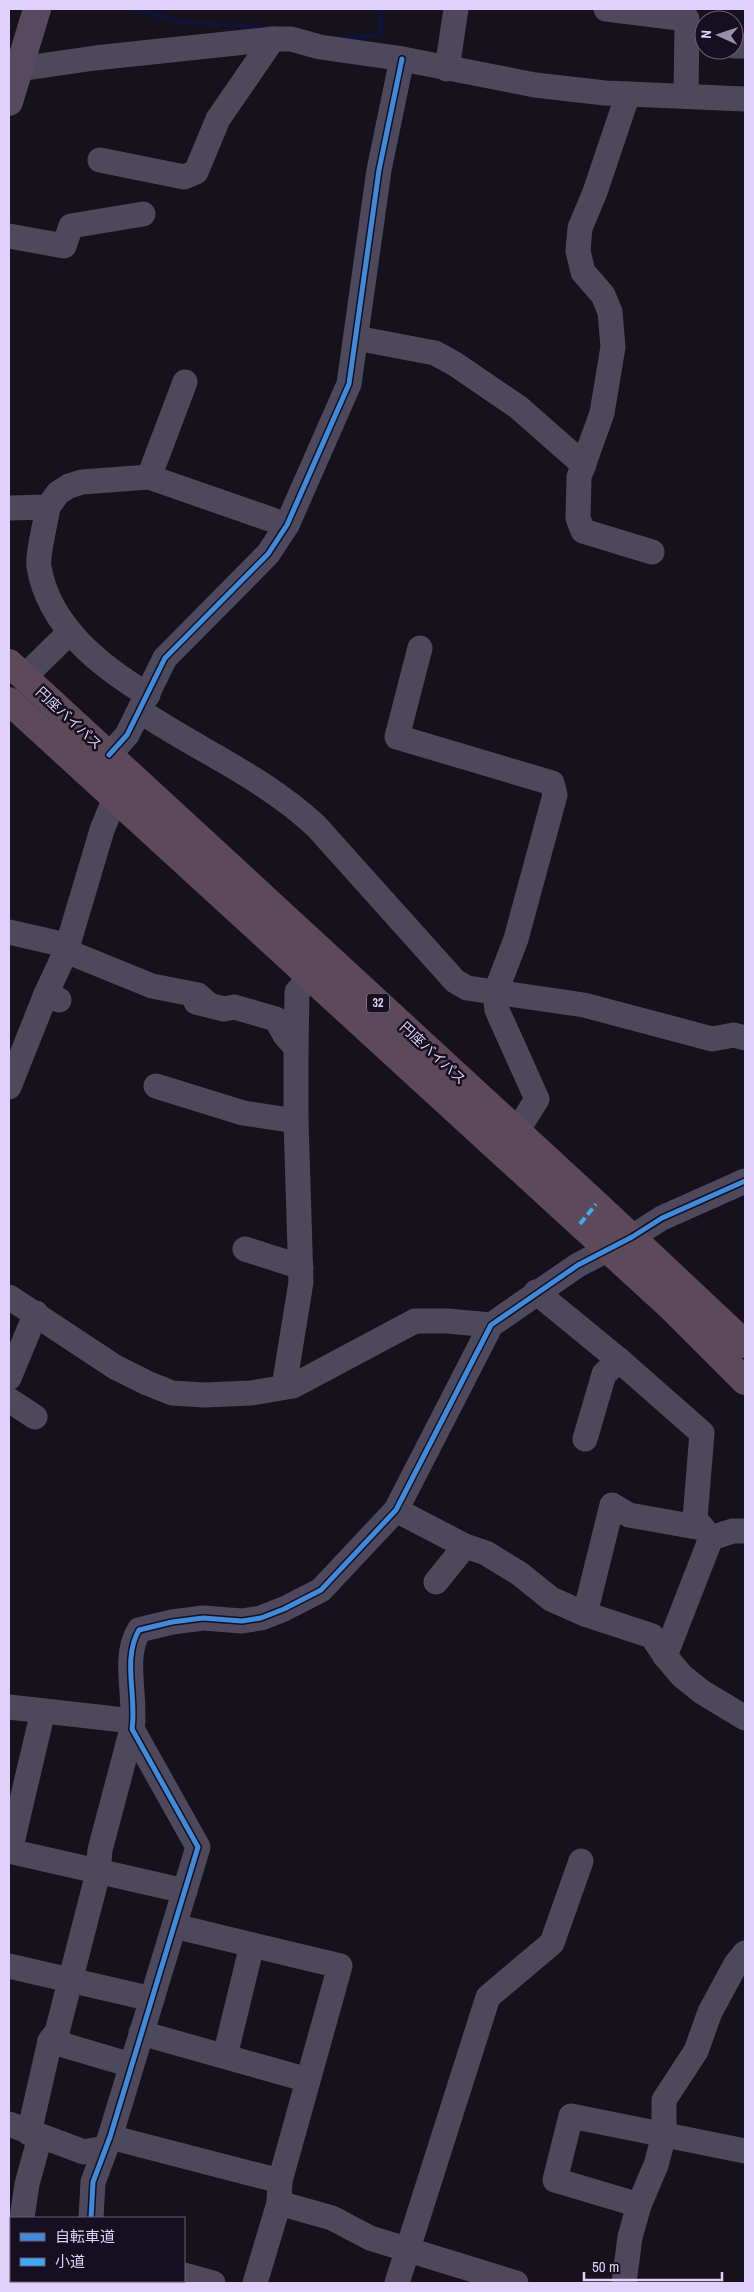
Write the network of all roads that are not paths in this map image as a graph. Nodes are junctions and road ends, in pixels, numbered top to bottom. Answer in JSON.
{"nodes":[{"id":1,"x":36,"y":9,"type":"edge"},
{"id":2,"x":456,"y":9,"type":"edge"},
{"id":3,"x":606,"y":9,"type":"edge"},
{"id":4,"x":687,"y":14,"type":"edge"},
{"id":5,"x":273,"y":39,"type":"junction"},
{"id":6,"x":694,"y":41,"type":"edge"},
{"id":7,"x":694,"y":51,"type":"edge"},
{"id":8,"x":402,"y":59,"type":"junction"},
{"id":9,"x":19,"y":69,"type":"junction"},
{"id":10,"x":447,"y":69,"type":"junction"},
{"id":11,"x":628,"y":94,"type":"junction"},
{"id":12,"x":686,"y":96,"type":"junction"},
{"id":13,"x":10,"y":97,"type":"edge"},
{"id":14,"x":745,"y":99,"type":"edge"},
{"id":15,"x":100,"y":160,"type":"dead end"},
{"id":16,"x":142,"y":214,"type":"dead end"},
{"id":17,"x":9,"y":236,"type":"edge"},
{"id":18,"x":356,"y":338,"type":"junction"},
{"id":19,"x":185,"y":382,"type":"dead end"},
{"id":20,"x":584,"y":465,"type":"junction"},
{"id":21,"x":149,"y":477,"type":"junction"},
{"id":22,"x":48,"y":506,"type":"junction"},
{"id":23,"x":9,"y":508,"type":"edge"},
{"id":24,"x":288,"y":525,"type":"junction"},
{"id":25,"x":652,"y":552,"type":"dead end"},
{"id":26,"x":70,"y":632,"type":"junction"},
{"id":27,"x":420,"y":648,"type":"dead end"},
{"id":28,"x":16,"y":670,"type":"edge"},
{"id":29,"x":9,"y":701,"type":"edge"},
{"id":30,"x":144,"y":703,"type":"junction"},
{"id":31,"x":109,"y":755,"type":"junction"},
{"id":32,"x":115,"y":798,"type":"junction"},
{"id":33,"x":9,"y":932,"type":"edge"},
{"id":34,"x":66,"y":951,"type":"junction"},
{"id":35,"x":310,"y":977,"type":"junction"},
{"id":36,"x":495,"y":994,"type":"junction"},
{"id":37,"x":745,"y":1038,"type":"edge"},
{"id":38,"x":296,"y":1048,"type":"junction"},
{"id":39,"x":11,"y":1077,"type":"edge"},
{"id":40,"x":156,"y":1086,"type":"dead end"},
{"id":41,"x":296,"y":1121,"type":"junction"},
{"id":42,"x":517,"y":1131,"type":"junction"},
{"id":43,"x":745,"y":1182,"type":"edge"},
{"id":44,"x":632,"y":1237,"type":"junction"},
{"id":45,"x":245,"y":1250,"type":"dead end"},
{"id":46,"x":608,"y":1250,"type":"junction"},
{"id":47,"x":301,"y":1267,"type":"junction"},
{"id":48,"x":536,"y":1292,"type":"junction"},
{"id":49,"x":9,"y":1297,"type":"edge"},
{"id":50,"x":36,"y":1313,"type":"junction"},
{"id":51,"x":491,"y":1325,"type":"junction"},
{"id":52,"x":745,"y":1344,"type":"edge"},
{"id":53,"x":14,"y":1354,"type":"edge"},
{"id":54,"x":619,"y":1360,"type":"junction"},
{"id":55,"x":9,"y":1378,"type":"edge"},
{"id":56,"x":745,"y":1381,"type":"edge"},
{"id":57,"x":284,"y":1387,"type":"junction"},
{"id":58,"x":9,"y":1400,"type":"edge"},
{"id":59,"x":34,"y":1417,"type":"dead end"},
{"id":60,"x":585,"y":1439,"type":"dead end"},
{"id":61,"x":396,"y":1510,"type":"junction"},
{"id":62,"x":745,"y":1531,"type":"edge"},
{"id":63,"x":707,"y":1533,"type":"junction"},
{"id":64,"x":465,"y":1546,"type":"junction"},
{"id":65,"x":436,"y":1582,"type":"dead end"},
{"id":66,"x":585,"y":1614,"type":"junction"},
{"id":67,"x":664,"y":1656,"type":"junction"},
{"id":68,"x":9,"y":1707,"type":"edge"},
{"id":69,"x":43,"y":1710,"type":"junction"},
{"id":70,"x":745,"y":1718,"type":"edge"},
{"id":71,"x":132,"y":1725,"type":"junction"},
{"id":72,"x":10,"y":1851,"type":"edge"},
{"id":73,"x":580,"y":1861,"type":"dead end"},
{"id":74,"x":98,"y":1872,"type":"junction"},
{"id":75,"x":185,"y":1891,"type":"junction"},
{"id":76,"x":174,"y":1926,"type":"junction"},
{"id":77,"x":252,"y":1945,"type":"junction"},
{"id":78,"x":745,"y":1953,"type":"edge"},
{"id":79,"x":9,"y":1966,"type":"edge"},
{"id":80,"x":70,"y":1980,"type":"junction"},
{"id":81,"x":152,"y":1999,"type":"junction"},
{"id":82,"x":141,"y":2033,"type":"junction"},
{"id":83,"x":50,"y":2041,"type":"junction"},
{"id":84,"x":225,"y":2056,"type":"junction"},
{"id":85,"x":131,"y":2065,"type":"junction"},
{"id":86,"x":308,"y":2080,"type":"junction"},
{"id":87,"x":26,"y":2132,"type":"edge"},
{"id":88,"x":664,"y":2135,"type":"junction"},
{"id":89,"x":108,"y":2142,"type":"junction"},
{"id":90,"x":745,"y":2150,"type":"edge"},
{"id":91,"x":18,"y":2182,"type":"edge"},
{"id":92,"x":280,"y":2192,"type":"junction"},
{"id":93,"x":638,"y":2205,"type":"junction"},
{"id":94,"x":22,"y":2217,"type":"edge"},
{"id":95,"x":91,"y":2217,"type":"edge"},
{"id":96,"x":407,"y":2250,"type":"junction"},
{"id":97,"x":185,"y":2275,"type":"edge"},
{"id":98,"x":213,"y":2283,"type":"edge"},
{"id":99,"x":255,"y":2283,"type":"edge"},
{"id":100,"x":397,"y":2283,"type":"edge"},
{"id":101,"x":516,"y":2283,"type":"edge"},
{"id":102,"x":624,"y":2283,"type":"edge"}],
"edges":[{"from":1,"to":9,"type":"main road"},
{"from":2,"to":10,"type":"street"},
{"from":3,"to":4,"type":"street"},
{"from":4,"to":6,"type":"street"},
{"from":5,"to":8,"type":"street"},
{"from":5,"to":9,"type":"street"},
{"from":5,"to":15,"type":"street"},
{"from":7,"to":12,"type":"street"},
{"from":8,"to":10,"type":"street"},
{"from":8,"to":18,"type":"street"},
{"from":9,"to":13,"type":"main road"},
{"from":10,"to":11,"type":"street"},
{"from":11,"to":12,"type":"street"},
{"from":11,"to":20,"type":"street"},
{"from":12,"to":14,"type":"street"},
{"from":16,"to":17,"type":"street"},
{"from":18,"to":20,"type":"street"},
{"from":18,"to":24,"type":"street"},
{"from":19,"to":21,"type":"street"},
{"from":20,"to":25,"type":"street"},
{"from":21,"to":22,"type":"street"},
{"from":21,"to":24,"type":"street"},
{"from":22,"to":23,"type":"street"},
{"from":22,"to":26,"type":"street"},
{"from":24,"to":30,"type":"street"},
{"from":26,"to":28,"type":"street"},
{"from":26,"to":30,"type":"street"},
{"from":27,"to":36,"type":"street"},
{"from":28,"to":31,"type":"highway","name":"円座バイパス","number":"32"},
{"from":29,"to":32,"type":"highway","name":"円座バイパス","number":"32"},
{"from":30,"to":31,"type":"street"},
{"from":30,"to":36,"type":"street"},
{"from":31,"to":42,"type":"highway","name":"円座バイパス","number":"32"},
{"from":32,"to":34,"type":"street"},
{"from":32,"to":35,"type":"highway","name":"円座バイパス","number":"32"},
{"from":33,"to":34,"type":"street"},
{"from":34,"to":38,"type":"street"},
{"from":34,"to":39,"type":"street"},
{"from":35,"to":38,"type":"street"},
{"from":35,"to":46,"type":"highway","name":"円座バイパス","number":"32"},
{"from":36,"to":37,"type":"street"},
{"from":36,"to":42,"type":"street"},
{"from":38,"to":41,"type":"street"},
{"from":40,"to":41,"type":"street"},
{"from":41,"to":47,"type":"street"},
{"from":42,"to":44,"type":"highway","name":"円座バイパス","number":"32"},
{"from":43,"to":44,"type":"street"},
{"from":44,"to":46,"type":"street"},
{"from":44,"to":52,"type":"highway","name":"円座バイパス","number":"32"},
{"from":45,"to":47,"type":"street"},
{"from":46,"to":48,"type":"street"},
{"from":46,"to":56,"type":"highway","name":"円座バイパス","number":"32"},
{"from":47,"to":57,"type":"street"},
{"from":48,"to":51,"type":"street"},
{"from":48,"to":54,"type":"street"},
{"from":49,"to":50,"type":"street"},
{"from":50,"to":53,"type":"street"},
{"from":50,"to":57,"type":"street"},
{"from":51,"to":57,"type":"street"},
{"from":51,"to":61,"type":"street"},
{"from":53,"to":55,"type":"street"},
{"from":54,"to":60,"type":"street"},
{"from":54,"to":63,"type":"street"},
{"from":58,"to":59,"type":"street"},
{"from":61,"to":64,"type":"street"},
{"from":61,"to":71,"type":"street"},
{"from":62,"to":63,"type":"street"},
{"from":63,"to":66,"type":"street"},
{"from":63,"to":67,"type":"street"},
{"from":64,"to":65,"type":"street"},
{"from":64,"to":66,"type":"street"},
{"from":66,"to":67,"type":"street"},
{"from":67,"to":70,"type":"street"},
{"from":68,"to":69,"type":"street"},
{"from":69,"to":71,"type":"street"},
{"from":69,"to":72,"type":"street"},
{"from":71,"to":74,"type":"street"},
{"from":71,"to":75,"type":"street"},
{"from":72,"to":74,"type":"street"},
{"from":73,"to":96,"type":"street"},
{"from":74,"to":75,"type":"street"},
{"from":74,"to":80,"type":"street"},
{"from":75,"to":76,"type":"street"},
{"from":76,"to":77,"type":"street"},
{"from":76,"to":81,"type":"street"},
{"from":77,"to":84,"type":"street"},
{"from":77,"to":86,"type":"street"},
{"from":78,"to":88,"type":"street"},
{"from":79,"to":80,"type":"street"},
{"from":80,"to":81,"type":"street"},
{"from":80,"to":83,"type":"street"},
{"from":81,"to":82,"type":"street"},
{"from":82,"to":84,"type":"street"},
{"from":82,"to":85,"type":"street"},
{"from":83,"to":85,"type":"street"},
{"from":83,"to":87,"type":"street"},
{"from":84,"to":86,"type":"street"},
{"from":85,"to":89,"type":"street"},
{"from":86,"to":92,"type":"street"},
{"from":87,"to":89,"type":"street"},
{"from":87,"to":91,"type":"street"},
{"from":88,"to":90,"type":"street"},
{"from":88,"to":93,"type":"street"},
{"from":88,"to":93,"type":"street"},
{"from":89,"to":92,"type":"street"},
{"from":89,"to":95,"type":"street"},
{"from":91,"to":94,"type":"street"},
{"from":92,"to":96,"type":"street"},
{"from":92,"to":99,"type":"street"},
{"from":93,"to":102,"type":"street"},
{"from":96,"to":100,"type":"street"},
{"from":96,"to":101,"type":"street"},
{"from":97,"to":98,"type":"street"}]}
